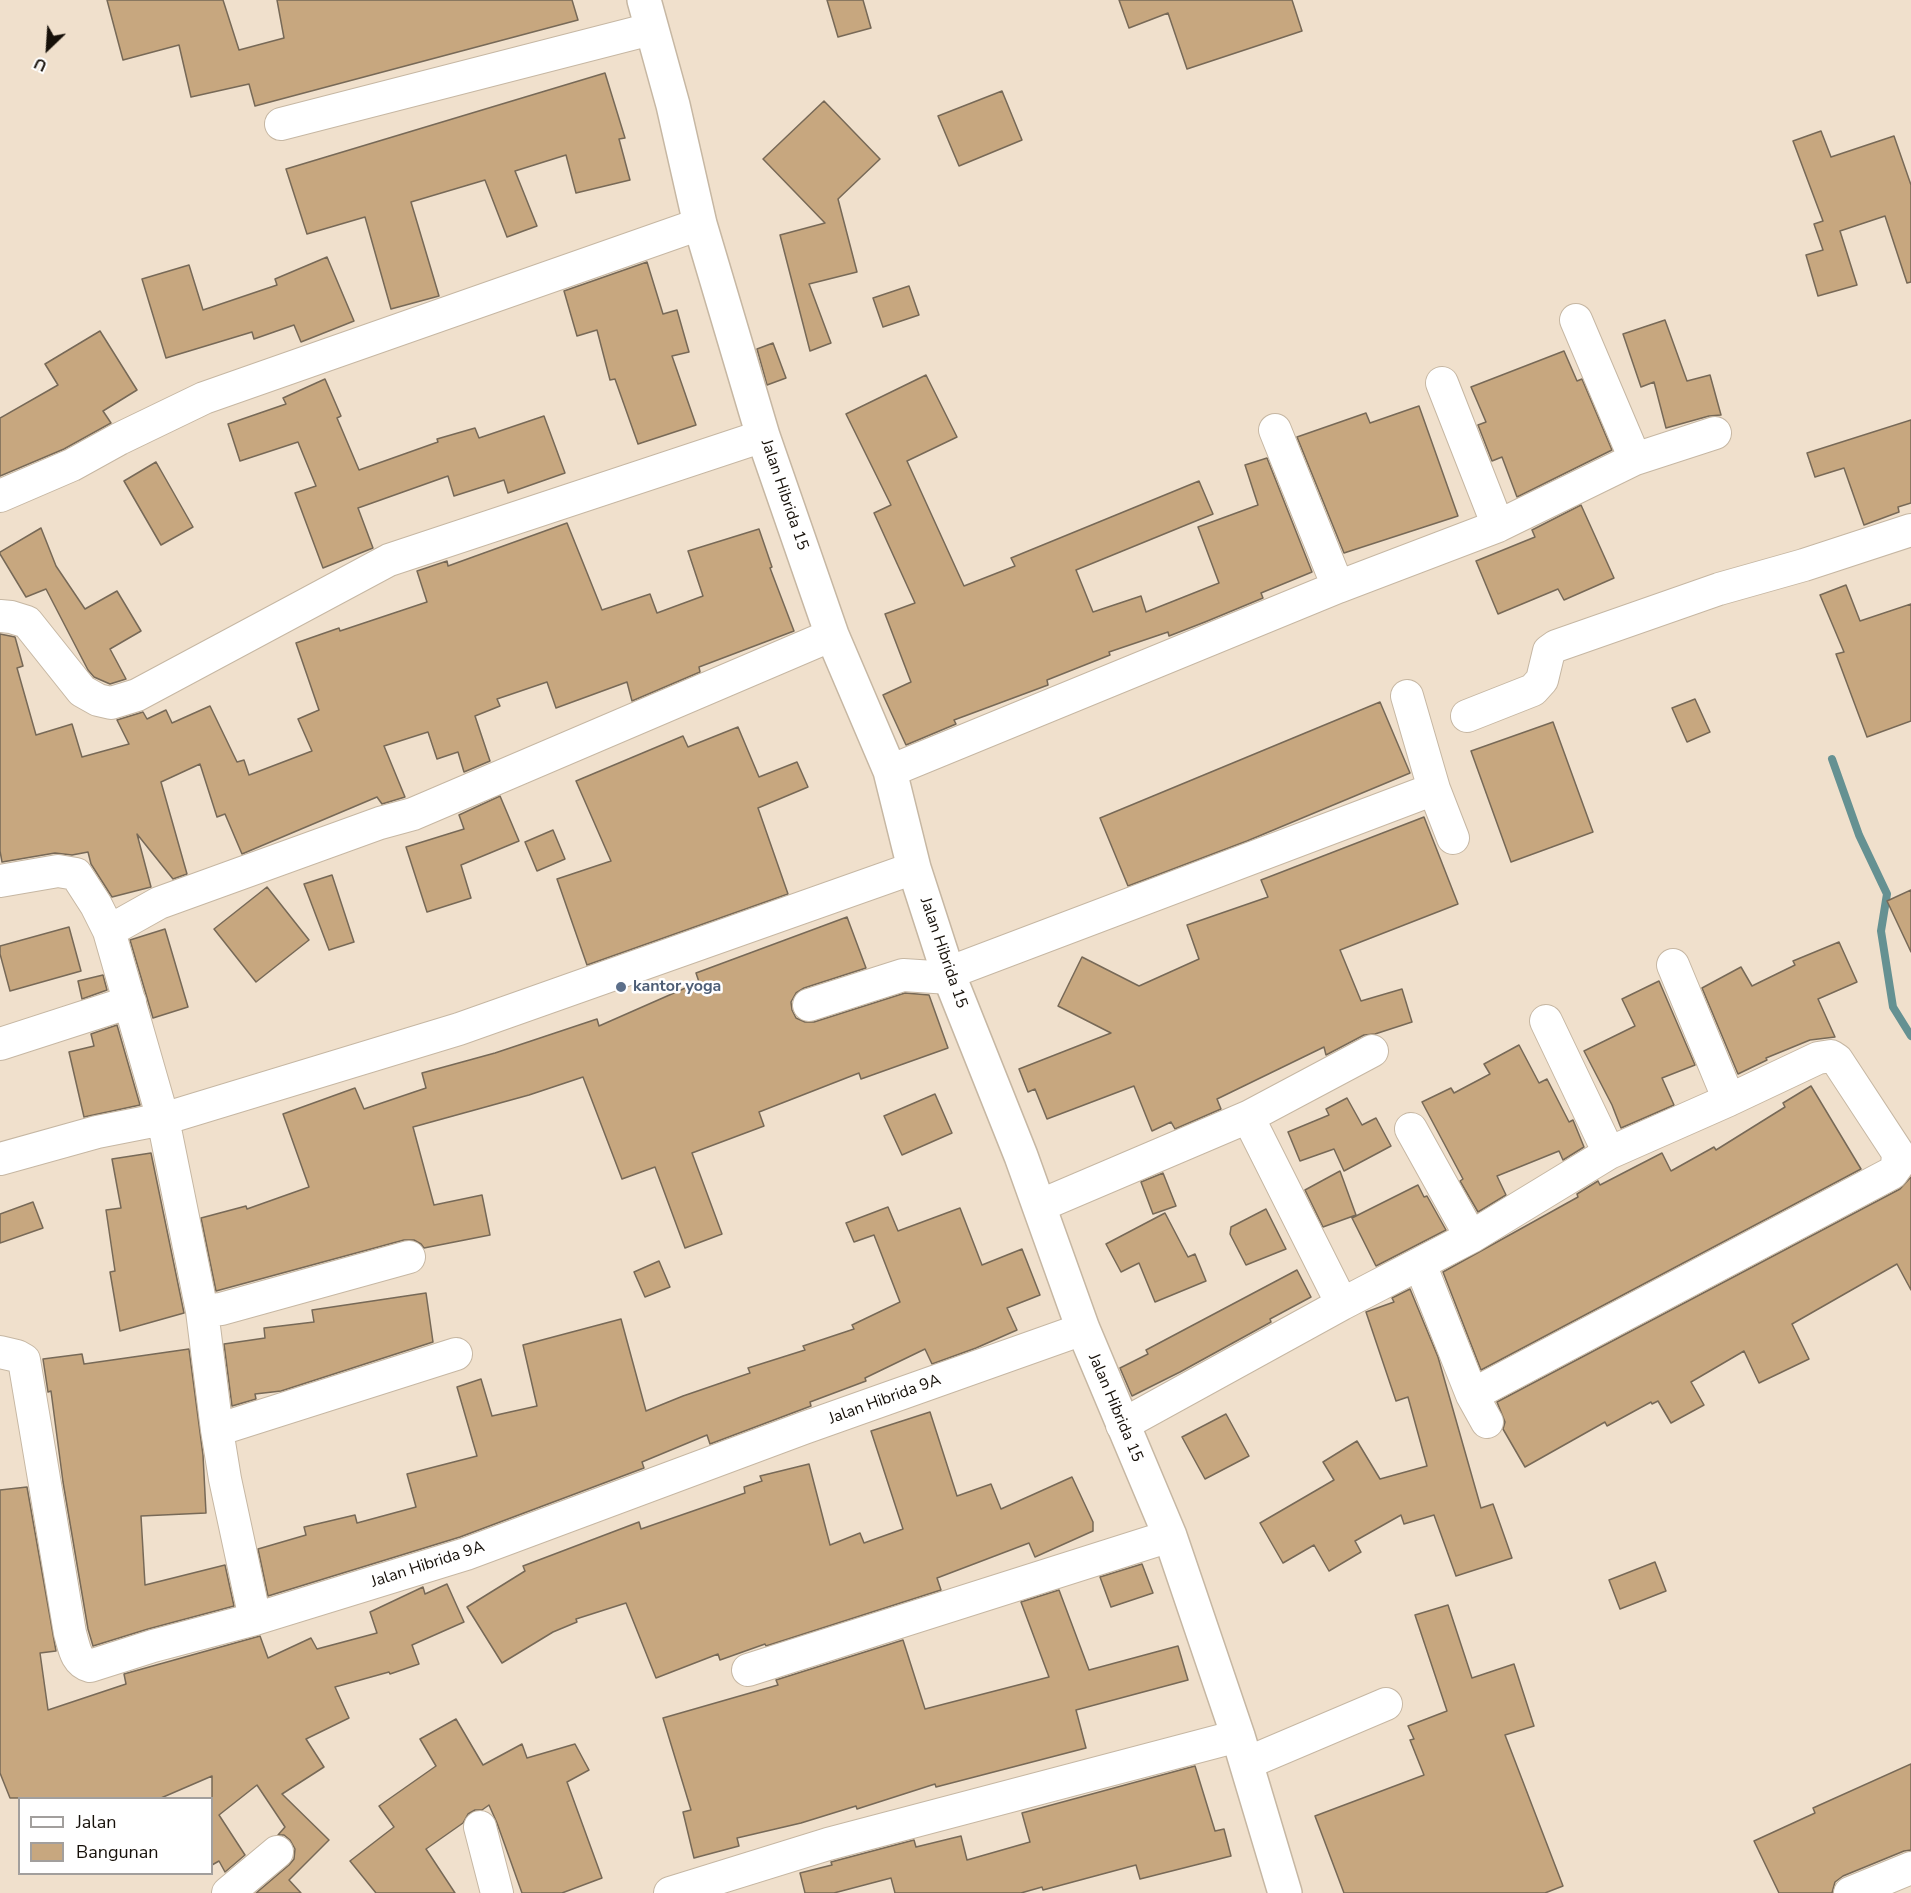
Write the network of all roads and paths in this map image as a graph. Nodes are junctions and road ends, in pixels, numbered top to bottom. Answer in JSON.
{"nodes":[{"id":1,"x":647,"y":14,"type":"edge"},
{"id":2,"x":281,"y":124,"type":"dead end"},
{"id":3,"x":700,"y":224,"type":"junction"},
{"id":4,"x":1576,"y":320,"type":"dead end"},
{"id":5,"x":1442,"y":383,"type":"dead end"},
{"id":6,"x":1275,"y":430,"type":"dead end"},
{"id":7,"x":1715,"y":434,"type":"dead end"},
{"id":8,"x":763,"y":436,"type":"junction"},
{"id":9,"x":1635,"y":459,"type":"junction"},
{"id":10,"x":0,"y":496,"type":"edge"},
{"id":11,"x":1498,"y":526,"type":"junction"},
{"id":12,"x":1911,"y":530,"type":"edge"},
{"id":13,"x":1338,"y":587,"type":"junction"},
{"id":14,"x":0,"y":616,"type":"edge"},
{"id":15,"x":832,"y":635,"type":"junction"},
{"id":16,"x":1407,"y":696,"type":"dead end"},
{"id":17,"x":1467,"y":716,"type":"dead end"},
{"id":18,"x":890,"y":771,"type":"junction"},
{"id":19,"x":1434,"y":789,"type":"junction"},
{"id":20,"x":1454,"y":838,"type":"dead end"},
{"id":21,"x":914,"y":868,"type":"junction"},
{"id":22,"x":0,"y":881,"type":"edge"},
{"id":23,"x":109,"y":930,"type":"junction"},
{"id":24,"x":1673,"y":964,"type":"dead end"},
{"id":25,"x":949,"y":976,"type":"junction"},
{"id":26,"x":130,"y":1002,"type":"junction"},
{"id":27,"x":808,"y":1005,"type":"dead end"},
{"id":28,"x":1546,"y":1021,"type":"dead end"},
{"id":29,"x":0,"y":1044,"type":"edge"},
{"id":30,"x":1372,"y":1051,"type":"dead end"},
{"id":31,"x":1730,"y":1100,"type":"junction"},
{"id":32,"x":1248,"y":1118,"type":"junction"},
{"id":33,"x":163,"y":1119,"type":"junction"},
{"id":34,"x":1411,"y":1129,"type":"dead end"},
{"id":35,"x":1609,"y":1153,"type":"junction"},
{"id":36,"x":0,"y":1159,"type":"edge"},
{"id":37,"x":1039,"y":1206,"type":"junction"},
{"id":38,"x":1472,"y":1237,"type":"junction"},
{"id":39,"x":409,"y":1257,"type":"dead end"},
{"id":40,"x":1420,"y":1264,"type":"junction"},
{"id":41,"x":1342,"y":1304,"type":"junction"},
{"id":42,"x":202,"y":1311,"type":"junction"},
{"id":43,"x":1083,"y":1329,"type":"junction"},
{"id":44,"x":0,"y":1352,"type":"edge"},
{"id":45,"x":456,"y":1354,"type":"dead end"},
{"id":46,"x":1472,"y":1395,"type":"junction"},
{"id":47,"x":1487,"y":1422,"type":"dead end"},
{"id":48,"x":1122,"y":1425,"type":"junction"},
{"id":49,"x":217,"y":1430,"type":"junction"},
{"id":50,"x":1170,"y":1536,"type":"junction"},
{"id":51,"x":255,"y":1618,"type":"junction"},
{"id":52,"x":748,"y":1671,"type":"dead end"},
{"id":53,"x":1386,"y":1704,"type":"dead end"},
{"id":54,"x":1242,"y":1749,"type":"junction"},
{"id":55,"x":480,"y":1827,"type":"dead end"},
{"id":56,"x":277,"y":1852,"type":"dead end"},
{"id":57,"x":1911,"y":1868,"type":"edge"},
{"id":58,"x":228,"y":1893,"type":"edge"},
{"id":59,"x":497,"y":1893,"type":"edge"},
{"id":60,"x":670,"y":1893,"type":"edge"},
{"id":61,"x":1285,"y":1893,"type":"edge"},
{"id":62,"x":1850,"y":1893,"type":"edge"}],
"edges":[{"from":1,"to":2,"type":"street"},
{"from":1,"to":3,"type":"street","name":"Jalan Hibrida 15"},
{"from":3,"to":8,"type":"street","name":"Jalan Hibrida 15"},
{"from":3,"to":10,"type":"street"},
{"from":4,"to":9,"type":"street"},
{"from":5,"to":11,"type":"street"},
{"from":6,"to":13,"type":"street"},
{"from":7,"to":9,"type":"street"},
{"from":8,"to":14,"type":"street"},
{"from":8,"to":15,"type":"street","name":"Jalan Hibrida 15"},
{"from":9,"to":11,"type":"street"},
{"from":11,"to":13,"type":"street"},
{"from":12,"to":17,"type":"street"},
{"from":13,"to":18,"type":"street"},
{"from":15,"to":18,"type":"street","name":"Jalan Hibrida 15"},
{"from":15,"to":23,"type":"street"},
{"from":16,"to":19,"type":"street"},
{"from":18,"to":21,"type":"street","name":"Jalan Hibrida 15"},
{"from":19,"to":20,"type":"street"},
{"from":19,"to":25,"type":"street"},
{"from":21,"to":25,"type":"street","name":"Jalan Hibrida 15"},
{"from":21,"to":33,"type":"street"},
{"from":22,"to":23,"type":"street"},
{"from":23,"to":26,"type":"street"},
{"from":24,"to":31,"type":"street"},
{"from":25,"to":27,"type":"street"},
{"from":25,"to":37,"type":"street","name":"Jalan Hibrida 15"},
{"from":26,"to":29,"type":"street"},
{"from":26,"to":33,"type":"street"},
{"from":28,"to":35,"type":"street"},
{"from":30,"to":32,"type":"street"},
{"from":31,"to":35,"type":"street"},
{"from":31,"to":46,"type":"street"},
{"from":32,"to":37,"type":"street"},
{"from":32,"to":41,"type":"street"},
{"from":33,"to":36,"type":"street"},
{"from":33,"to":42,"type":"street"},
{"from":34,"to":38,"type":"street"},
{"from":35,"to":38,"type":"street"},
{"from":37,"to":43,"type":"street","name":"Jalan Hibrida 15"},
{"from":38,"to":40,"type":"street"},
{"from":39,"to":42,"type":"street"},
{"from":40,"to":41,"type":"street"},
{"from":40,"to":46,"type":"street"},
{"from":41,"to":48,"type":"street"},
{"from":42,"to":49,"type":"street"},
{"from":43,"to":48,"type":"street","name":"Jalan Hibrida 15"},
{"from":43,"to":51,"type":"street","name":"Jalan Hibrida 9A"},
{"from":44,"to":51,"type":"street","name":"Jalan Hibrida 9A"},
{"from":45,"to":49,"type":"street"},
{"from":46,"to":47,"type":"street"},
{"from":48,"to":50,"type":"street","name":"Jalan Hibrida 15"},
{"from":49,"to":51,"type":"street"},
{"from":50,"to":52,"type":"street"},
{"from":50,"to":54,"type":"street","name":"Jalan Hibrida 15"},
{"from":53,"to":54,"type":"street"},
{"from":54,"to":60,"type":"street"},
{"from":54,"to":61,"type":"street","name":"Jalan Hibrida 15"},
{"from":55,"to":59,"type":"street"},
{"from":56,"to":58,"type":"street"},
{"from":57,"to":62,"type":"street"}]}
